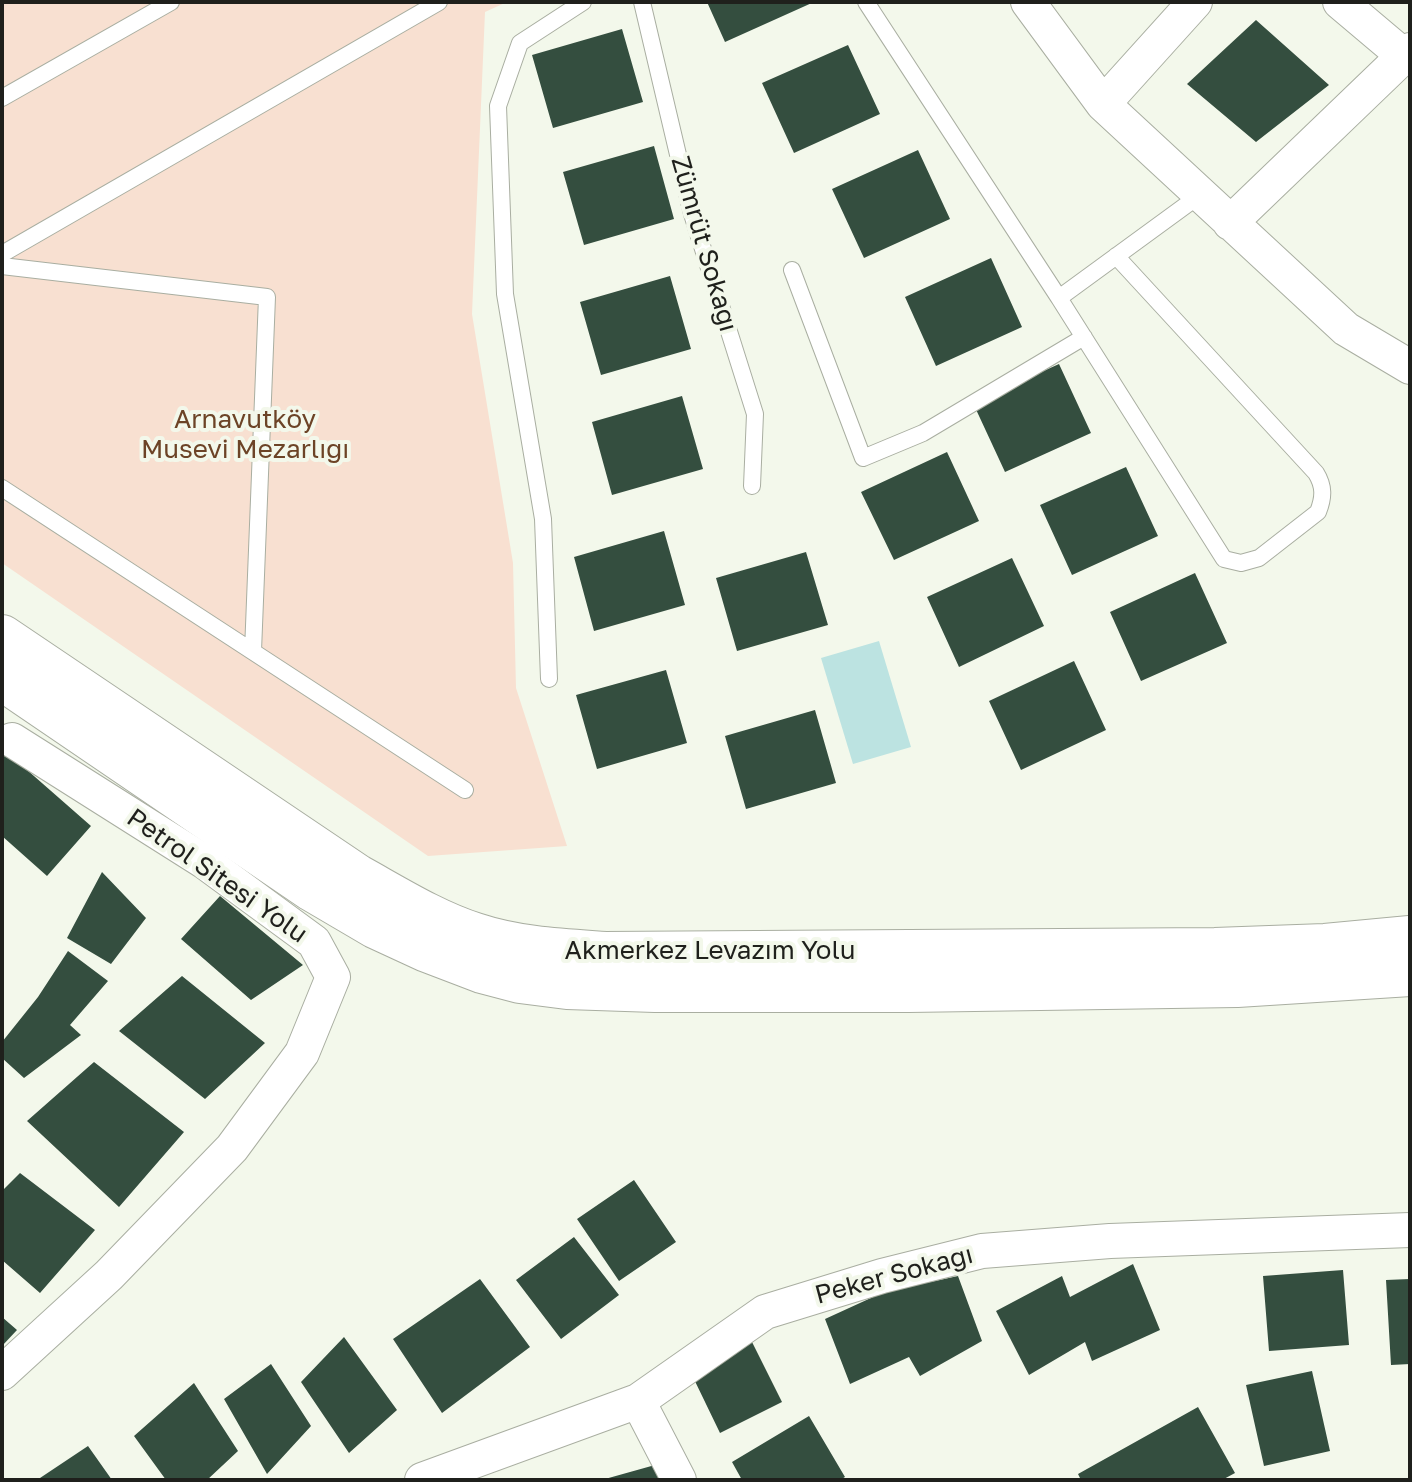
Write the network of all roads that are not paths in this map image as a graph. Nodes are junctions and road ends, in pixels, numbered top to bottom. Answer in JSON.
{"nodes":[{"id":1,"x":171,"y":2,"type":"edge"},
{"id":2,"x":439,"y":2,"type":"edge"},
{"id":3,"x":583,"y":2,"type":"edge"},
{"id":4,"x":642,"y":2,"type":"edge"},
{"id":5,"x":866,"y":2,"type":"edge"},
{"id":6,"x":1028,"y":2,"type":"edge"},
{"id":7,"x":1195,"y":2,"type":"edge"},
{"id":8,"x":1340,"y":2,"type":"edge"},
{"id":9,"x":1407,"y":53,"type":"edge"},
{"id":10,"x":2,"y":98,"type":"edge"},
{"id":11,"x":1103,"y":104,"type":"junction"},
{"id":12,"x":1200,"y":195,"type":"junction"},
{"id":13,"x":1230,"y":223,"type":"junction"},
{"id":14,"x":2,"y":254,"type":"edge"},
{"id":15,"x":1116,"y":256,"type":"junction"},
{"id":16,"x":2,"y":266,"type":"edge"},
{"id":17,"x":792,"y":270,"type":"dead end"},
{"id":18,"x":1059,"y":298,"type":"junction"},
{"id":19,"x":1084,"y":337,"type":"junction"},
{"id":20,"x":1410,"y":367,"type":"edge"},
{"id":21,"x":752,"y":486,"type":"dead end"},
{"id":22,"x":2,"y":488,"type":"edge"},
{"id":23,"x":2,"y":637,"type":"edge"},
{"id":24,"x":253,"y":651,"type":"junction"},
{"id":25,"x":2,"y":678,"type":"edge"},
{"id":26,"x":549,"y":679,"type":"dead end"},
{"id":27,"x":12,"y":740,"type":"dead end"},
{"id":28,"x":465,"y":790,"type":"dead end"},
{"id":29,"x":1410,"y":938,"type":"edge"},
{"id":30,"x":1410,"y":974,"type":"edge"},
{"id":31,"x":1410,"y":1230,"type":"edge"},
{"id":32,"x":2,"y":1373,"type":"edge"},
{"id":33,"x":638,"y":1401,"type":"junction"},
{"id":34,"x":422,"y":1480,"type":"edge"},
{"id":35,"x":679,"y":1480,"type":"edge"}],
"edges":[{"from":1,"to":10,"type":"lane"},
{"from":2,"to":14,"type":"lane"},
{"from":3,"to":26,"type":"lane"},
{"from":4,"to":21,"type":"lane","name":"Zümrüt Sokağı"},
{"from":5,"to":18,"type":"lane"},
{"from":6,"to":11,"type":"street"},
{"from":7,"to":11,"type":"street"},
{"from":8,"to":9,"type":"street"},
{"from":9,"to":13,"type":"street"},
{"from":11,"to":12,"type":"street"},
{"from":12,"to":13,"type":"street"},
{"from":12,"to":15,"type":"lane"},
{"from":13,"to":20,"type":"street"},
{"from":15,"to":18,"type":"lane"},
{"from":15,"to":19,"type":"lane"},
{"from":16,"to":24,"type":"lane"},
{"from":17,"to":19,"type":"lane"},
{"from":18,"to":19,"type":"lane"},
{"from":22,"to":24,"type":"lane"},
{"from":23,"to":29,"type":"main road","name":"Akmerkez Levazım Yolu"},
{"from":24,"to":28,"type":"lane"},
{"from":25,"to":30,"type":"main road","name":"Akmerkez Levazım Yolu"},
{"from":27,"to":32,"type":"street","name":"Petrol Sitesi Yolu"},
{"from":31,"to":33,"type":"street","name":"Peker Sokağı"},
{"from":33,"to":34,"type":"street","name":"Peker Sokağı"},
{"from":33,"to":35,"type":"street"}]}
